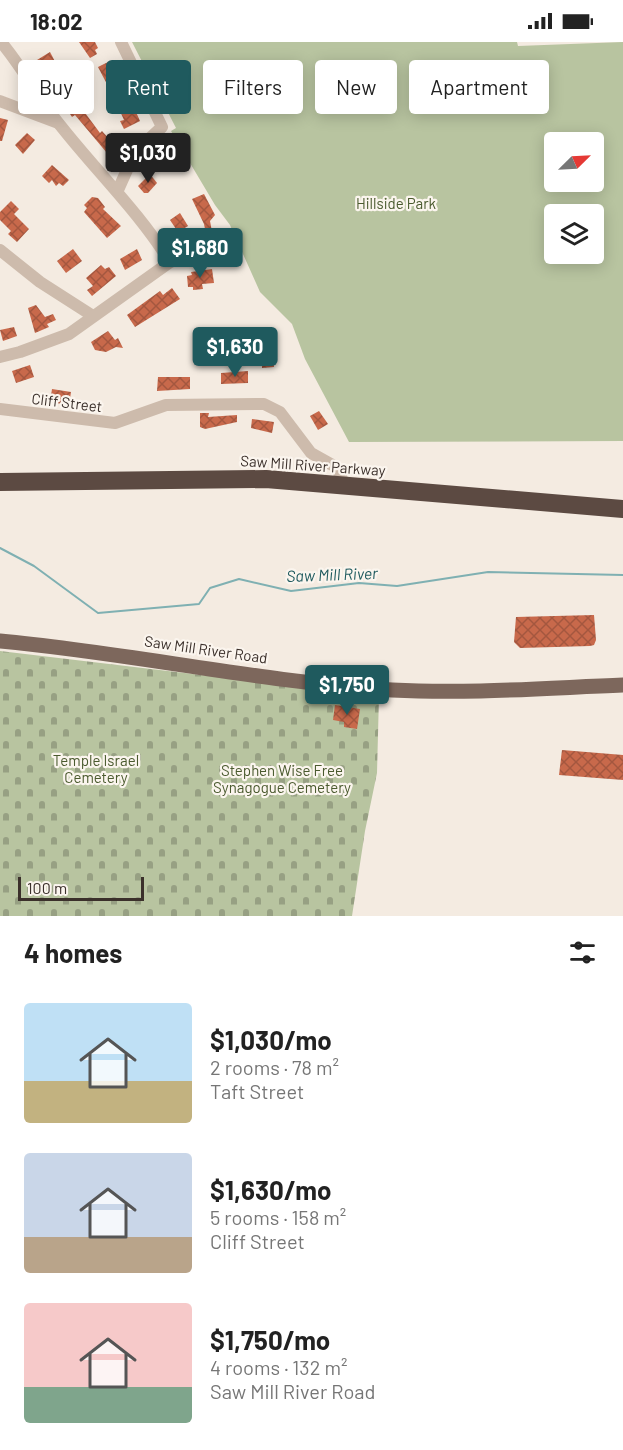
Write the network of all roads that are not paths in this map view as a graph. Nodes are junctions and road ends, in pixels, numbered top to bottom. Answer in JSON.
{"nodes":[{"id":1,"x":1,"y":42,"type":"edge"},
{"id":2,"x":121,"y":42,"type":"edge"},
{"id":3,"x":0,"y":101,"type":"edge"},
{"id":4,"x":58,"y":123,"type":"junction"},
{"id":5,"x":118,"y":190,"type":"junction"},
{"id":6,"x":233,"y":242,"type":"dead end"},
{"id":7,"x":0,"y":250,"type":"edge"},
{"id":8,"x":170,"y":262,"type":"junction"},
{"id":9,"x":93,"y":316,"type":"junction"},
{"id":10,"x":0,"y":357,"type":"edge"},
{"id":11,"x":0,"y":409,"type":"edge"},
{"id":12,"x":0,"y":482,"type":"edge"},
{"id":13,"x":344,"y":483,"type":"junction"},
{"id":14,"x":0,"y":492,"type":"edge"},
{"id":15,"x":623,"y":509,"type":"edge"},
{"id":16,"x":623,"y":519,"type":"edge"},
{"id":17,"x":0,"y":641,"type":"edge"},
{"id":18,"x":623,"y":684,"type":"edge"}],
"edges":[{"from":1,"to":4,"type":"street"},
{"from":2,"to":5,"type":"street"},
{"from":3,"to":4,"type":"street"},
{"from":4,"to":5,"type":"street"},
{"from":5,"to":8,"type":"street"},
{"from":6,"to":8,"type":"street"},
{"from":7,"to":9,"type":"street"},
{"from":8,"to":9,"type":"street"},
{"from":9,"to":10,"type":"street"},
{"from":11,"to":13,"type":"street","name":"Cliff Street"},
{"from":12,"to":13,"type":"highway","name":"Saw Mill River Parkway"},
{"from":13,"to":15,"type":"highway","name":"Saw Mill River Parkway"},
{"from":14,"to":16,"type":"highway","name":"Saw Mill River Parkway"},
{"from":17,"to":18,"type":"main road","name":"Saw Mill River Road"}]}
